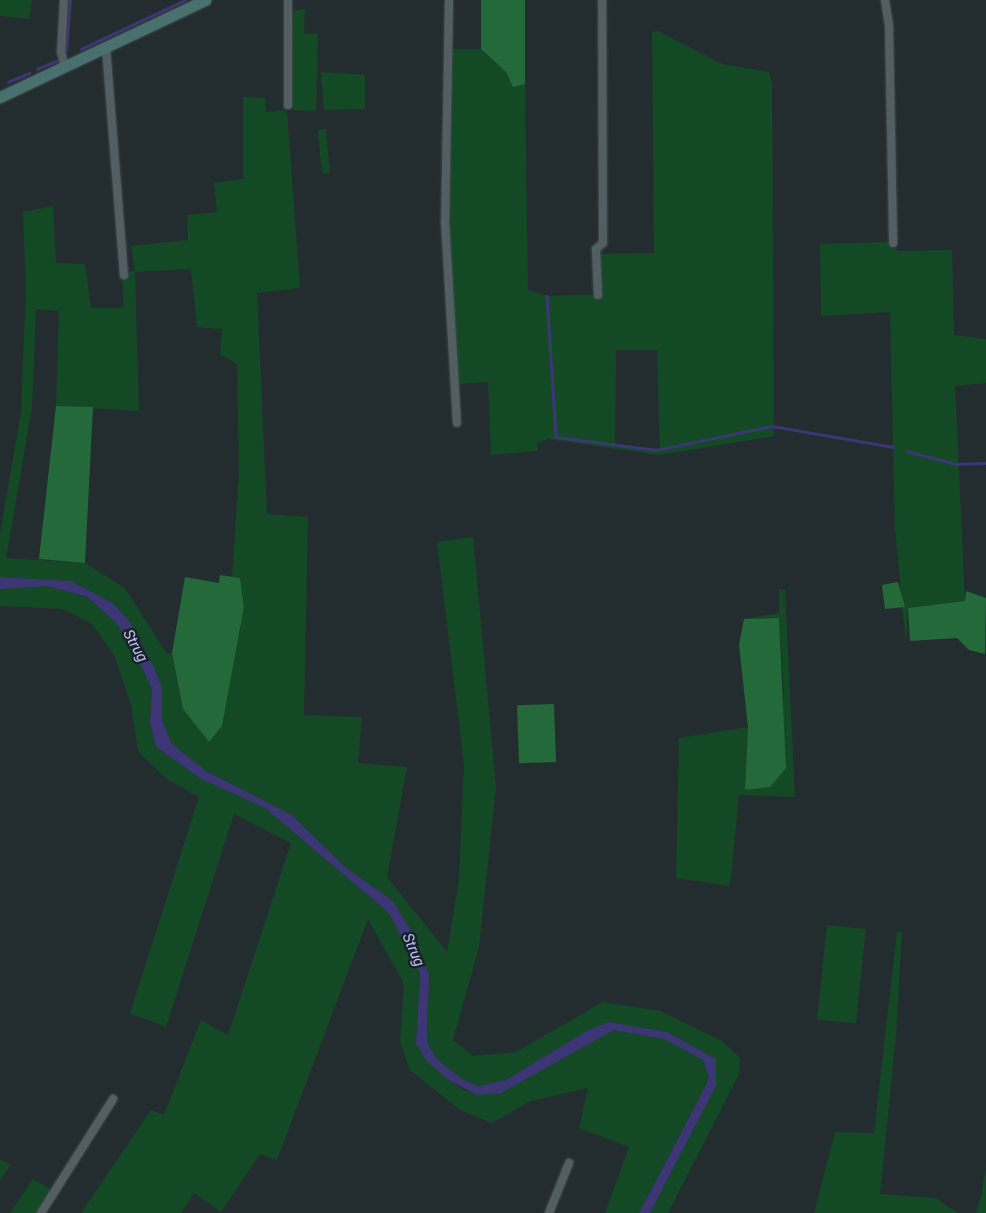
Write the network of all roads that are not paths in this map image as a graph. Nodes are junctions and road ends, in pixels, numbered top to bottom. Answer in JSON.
{"nodes":[{"id":1,"x":64,"y":0,"type":"edge"},
{"id":2,"x":204,"y":0,"type":"edge"},
{"id":3,"x":288,"y":0,"type":"edge"},
{"id":4,"x":449,"y":0,"type":"edge"},
{"id":5,"x":602,"y":0,"type":"edge"},
{"id":6,"x":885,"y":0,"type":"edge"},
{"id":7,"x":106,"y":47,"type":"junction"},
{"id":8,"x":65,"y":67,"type":"junction"},
{"id":9,"x":0,"y":97,"type":"edge"},
{"id":10,"x":288,"y":105,"type":"dead end"},
{"id":11,"x":893,"y":243,"type":"dead end"},
{"id":12,"x":124,"y":275,"type":"dead end"},
{"id":13,"x":598,"y":295,"type":"dead end"},
{"id":14,"x":457,"y":423,"type":"dead end"},
{"id":15,"x":112,"y":1100,"type":"dead end"},
{"id":16,"x":569,"y":1163,"type":"dead end"},
{"id":17,"x":41,"y":1213,"type":"edge"},
{"id":18,"x":549,"y":1213,"type":"edge"}],
"edges":[{"from":1,"to":8,"type":"street"},
{"from":2,"to":7,"type":"street"},
{"from":3,"to":10,"type":"street"},
{"from":4,"to":14,"type":"street"},
{"from":5,"to":13,"type":"street"},
{"from":6,"to":11,"type":"street"},
{"from":7,"to":8,"type":"street"},
{"from":7,"to":12,"type":"street"},
{"from":8,"to":9,"type":"street"},
{"from":15,"to":17,"type":"street"},
{"from":16,"to":18,"type":"street"}]}
